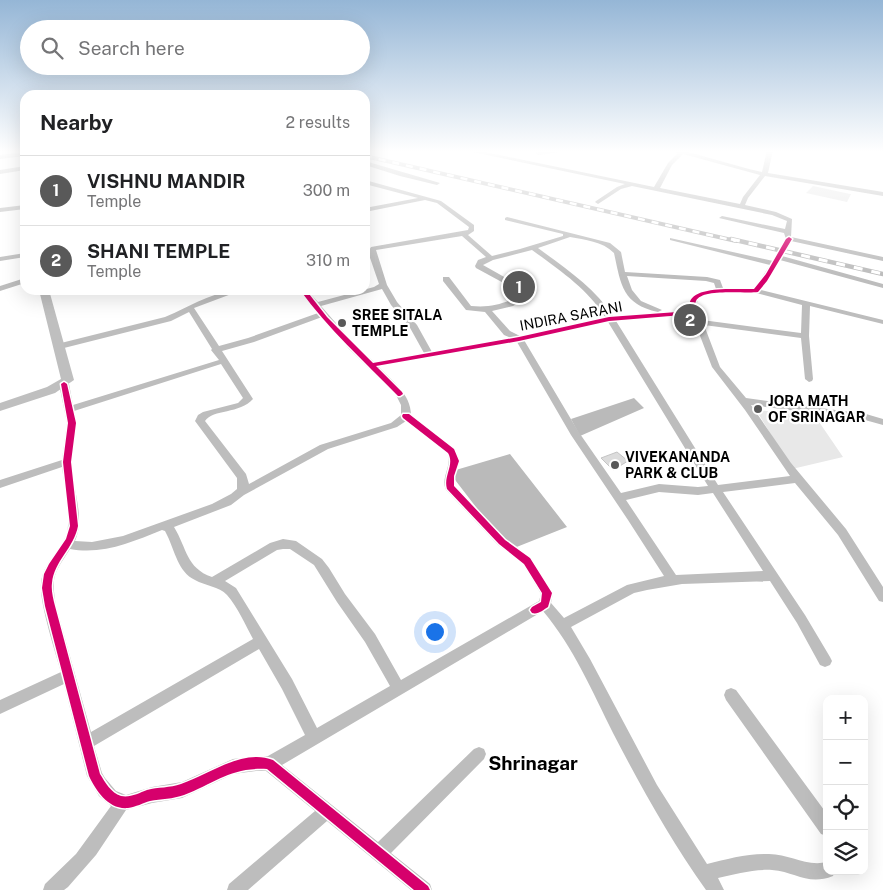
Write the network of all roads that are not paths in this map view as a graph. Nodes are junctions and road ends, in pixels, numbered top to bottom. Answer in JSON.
{"nodes":[{"id":1,"x":402,"y":192,"type":"edge"},
{"id":2,"x":614,"y":192,"type":"edge"},
{"id":3,"x":669,"y":192,"type":"edge"},
{"id":4,"x":750,"y":192,"type":"edge"},
{"id":5,"x":870,"y":192,"type":"edge"},
{"id":6,"x":883,"y":194,"type":"edge"},
{"id":7,"x":427,"y":198,"type":"junction"},
{"id":8,"x":598,"y":202,"type":"dead end"},
{"id":9,"x":742,"y":206,"type":"junction"},
{"id":10,"x":20,"y":208,"type":"edge"},
{"id":11,"x":370,"y":209,"type":"edge"},
{"id":12,"x":0,"y":210,"type":"edge"},
{"id":13,"x":722,"y":218,"type":"dead end"},
{"id":14,"x":507,"y":219,"type":"dead end"},
{"id":15,"x":463,"y":234,"type":"junction"},
{"id":16,"x":568,"y":235,"type":"junction"},
{"id":17,"x":789,"y":236,"type":"junction"},
{"id":18,"x":672,"y":239,"type":"dead end"},
{"id":19,"x":373,"y":248,"type":"junction"},
{"id":20,"x":533,"y":248,"type":"junction"},
{"id":21,"x":370,"y":249,"type":"edge"},
{"id":22,"x":20,"y":256,"type":"edge"},
{"id":23,"x":492,"y":258,"type":"junction"},
{"id":24,"x":0,"y":259,"type":"edge"},
{"id":25,"x":883,"y":259,"type":"edge"},
{"id":26,"x":775,"y":260,"type":"junction"},
{"id":27,"x":623,"y":274,"type":"junction"},
{"id":28,"x":446,"y":279,"type":"dead end"},
{"id":29,"x":20,"y":282,"type":"edge"},
{"id":30,"x":383,"y":285,"type":"junction"},
{"id":31,"x":883,"y":286,"type":"edge"},
{"id":32,"x":0,"y":289,"type":"edge"},
{"id":33,"x":370,"y":289,"type":"edge"},
{"id":34,"x":756,"y":290,"type":"junction"},
{"id":35,"x":720,"y":292,"type":"junction"},
{"id":36,"x":45,"y":295,"type":"edge"},
{"id":37,"x":225,"y":295,"type":"edge"},
{"id":38,"x":308,"y":295,"type":"edge"},
{"id":39,"x":349,"y":295,"type":"edge"},
{"id":40,"x":806,"y":302,"type":"junction"},
{"id":41,"x":316,"y":305,"type":"junction"},
{"id":42,"x":190,"y":308,"type":"junction"},
{"id":43,"x":487,"y":310,"type":"junction"},
{"id":44,"x":686,"y":312,"type":"junction"},
{"id":45,"x":695,"y":312,"type":"junction"},
{"id":46,"x":323,"y":314,"type":"junction"},
{"id":47,"x":609,"y":319,"type":"junction"},
{"id":48,"x":699,"y":322,"type":"junction"},
{"id":49,"x":883,"y":322,"type":"edge"},
{"id":50,"x":805,"y":336,"type":"junction"},
{"id":51,"x":519,"y":339,"type":"junction"},
{"id":52,"x":60,"y":346,"type":"junction"},
{"id":53,"x":215,"y":350,"type":"junction"},
{"id":54,"x":429,"y":354,"type":"junction"},
{"id":55,"x":222,"y":361,"type":"junction"},
{"id":56,"x":372,"y":365,"type":"junction"},
{"id":57,"x":810,"y":379,"type":"dead end"},
{"id":58,"x":64,"y":384,"type":"junction"},
{"id":59,"x":742,"y":401,"type":"junction"},
{"id":60,"x":0,"y":406,"type":"edge"},
{"id":61,"x":69,"y":409,"type":"junction"},
{"id":62,"x":406,"y":416,"type":"junction"},
{"id":63,"x":883,"y":422,"type":"edge"},
{"id":64,"x":67,"y":462,"type":"junction"},
{"id":65,"x":797,"y":479,"type":"junction"},
{"id":66,"x":0,"y":484,"type":"edge"},
{"id":67,"x":715,"y":488,"type":"junction"},
{"id":68,"x":242,"y":492,"type":"junction"},
{"id":69,"x":619,"y":498,"type":"junction"},
{"id":70,"x":165,"y":526,"type":"junction"},
{"id":71,"x":68,"y":544,"type":"junction"},
{"id":72,"x":773,"y":576,"type":"junction"},
{"id":73,"x":673,"y":581,"type":"junction"},
{"id":74,"x":214,"y":582,"type":"junction"},
{"id":75,"x":883,"y":597,"type":"edge"},
{"id":76,"x":545,"y":604,"type":"junction"},
{"id":77,"x":563,"y":625,"type":"junction"},
{"id":78,"x":262,"y":642,"type":"junction"},
{"id":79,"x":825,"y":661,"type":"dead end"},
{"id":80,"x":69,"y":675,"type":"junction"},
{"id":81,"x":399,"y":690,"type":"junction"},
{"id":82,"x":731,"y":695,"type":"dead end"},
{"id":83,"x":0,"y":707,"type":"edge"},
{"id":84,"x":314,"y":737,"type":"junction"},
{"id":85,"x":87,"y":742,"type":"junction"},
{"id":86,"x":479,"y":754,"type":"dead end"},
{"id":87,"x":269,"y":764,"type":"junction"},
{"id":88,"x":122,"y":802,"type":"junction"},
{"id":89,"x":326,"y":811,"type":"junction"},
{"id":90,"x":823,"y":822,"type":"edge"},
{"id":91,"x":379,"y":853,"type":"junction"},
{"id":92,"x":823,"y":871,"type":"edge"},
{"id":93,"x":703,"y":873,"type":"junction"},
{"id":94,"x":52,"y":890,"type":"edge"},
{"id":95,"x":235,"y":890,"type":"edge"},
{"id":96,"x":424,"y":890,"type":"edge"},
{"id":97,"x":716,"y":890,"type":"edge"}],
"edges":[{"from":1,"to":7,"type":"street"},
{"from":2,"to":8,"type":"street"},
{"from":3,"to":9,"type":"street"},
{"from":4,"to":9,"type":"street"},
{"from":5,"to":6,"type":"street"},
{"from":7,"to":11,"type":"street"},
{"from":7,"to":15,"type":"street"},
{"from":9,"to":17,"type":"street"},
{"from":10,"to":12,"type":"street"},
{"from":13,"to":17,"type":"street"},
{"from":14,"to":16,"type":"street"},
{"from":15,"to":19,"type":"street"},
{"from":15,"to":23,"type":"street"},
{"from":16,"to":20,"type":"street"},
{"from":16,"to":27,"type":"street"},
{"from":17,"to":25,"type":"street"},
{"from":17,"to":26,"type":"street"},
{"from":18,"to":26,"type":"street"},
{"from":19,"to":21,"type":"street"},
{"from":19,"to":30,"type":"street"},
{"from":20,"to":23,"type":"street"},
{"from":20,"to":47,"type":"street"},
{"from":22,"to":24,"type":"street"},
{"from":23,"to":43,"type":"street"},
{"from":26,"to":31,"type":"street"},
{"from":26,"to":34,"type":"street"},
{"from":27,"to":35,"type":"street"},
{"from":27,"to":44,"type":"street"},
{"from":28,"to":43,"type":"street"},
{"from":29,"to":32,"type":"street"},
{"from":30,"to":33,"type":"street"},
{"from":30,"to":54,"type":"street"},
{"from":34,"to":35,"type":"street"},
{"from":34,"to":40,"type":"street"},
{"from":35,"to":45,"type":"street"},
{"from":36,"to":52,"type":"main road"},
{"from":37,"to":42,"type":"street"},
{"from":38,"to":41,"type":"street"},
{"from":39,"to":41,"type":"street"},
{"from":40,"to":49,"type":"street"},
{"from":40,"to":50,"type":"street"},
{"from":41,"to":46,"type":"street"},
{"from":42,"to":52,"type":"street"},
{"from":42,"to":53,"type":"street"},
{"from":43,"to":51,"type":"street"},
{"from":44,"to":45,"type":"street","name":"INDIRA SARANI"},
{"from":44,"to":47,"type":"street","name":"INDIRA SARANI"},
{"from":45,"to":48,"type":"street"},
{"from":46,"to":53,"type":"street"},
{"from":46,"to":56,"type":"street"},
{"from":47,"to":51,"type":"street","name":"INDIRA SARANI"},
{"from":47,"to":67,"type":"street"},
{"from":48,"to":50,"type":"street"},
{"from":48,"to":59,"type":"street"},
{"from":50,"to":57,"type":"street"},
{"from":51,"to":54,"type":"street","name":"INDIRA SARANI"},
{"from":51,"to":69,"type":"street"},
{"from":52,"to":58,"type":"main road"},
{"from":53,"to":55,"type":"street"},
{"from":54,"to":56,"type":"street","name":"INDIRA SARANI"},
{"from":55,"to":61,"type":"street"},
{"from":55,"to":68,"type":"street"},
{"from":56,"to":62,"type":"street"},
{"from":58,"to":60,"type":"main road"},
{"from":58,"to":61,"type":"street"},
{"from":59,"to":63,"type":"street"},
{"from":59,"to":65,"type":"street"},
{"from":61,"to":64,"type":"street"},
{"from":62,"to":68,"type":"street"},
{"from":62,"to":76,"type":"street"},
{"from":64,"to":66,"type":"street"},
{"from":64,"to":71,"type":"street"},
{"from":65,"to":67,"type":"street"},
{"from":65,"to":75,"type":"street"},
{"from":67,"to":69,"type":"street"},
{"from":67,"to":72,"type":"street"},
{"from":68,"to":70,"type":"street"},
{"from":69,"to":73,"type":"street"},
{"from":70,"to":71,"type":"street"},
{"from":70,"to":74,"type":"street"},
{"from":71,"to":80,"type":"street"},
{"from":72,"to":73,"type":"street"},
{"from":72,"to":79,"type":"street"},
{"from":73,"to":77,"type":"street"},
{"from":74,"to":78,"type":"street"},
{"from":74,"to":81,"type":"street"},
{"from":76,"to":77,"type":"street"},
{"from":76,"to":81,"type":"street"},
{"from":77,"to":93,"type":"street"},
{"from":78,"to":84,"type":"street"},
{"from":78,"to":85,"type":"street"},
{"from":80,"to":83,"type":"street"},
{"from":80,"to":85,"type":"street"},
{"from":81,"to":84,"type":"street"},
{"from":82,"to":90,"type":"street"},
{"from":84,"to":87,"type":"street"},
{"from":85,"to":88,"type":"street"},
{"from":86,"to":91,"type":"street"},
{"from":87,"to":88,"type":"street"},
{"from":87,"to":89,"type":"street"},
{"from":88,"to":94,"type":"street"},
{"from":89,"to":91,"type":"street"},
{"from":89,"to":95,"type":"street"},
{"from":91,"to":96,"type":"street"},
{"from":92,"to":93,"type":"street"},
{"from":93,"to":97,"type":"street"}]}
